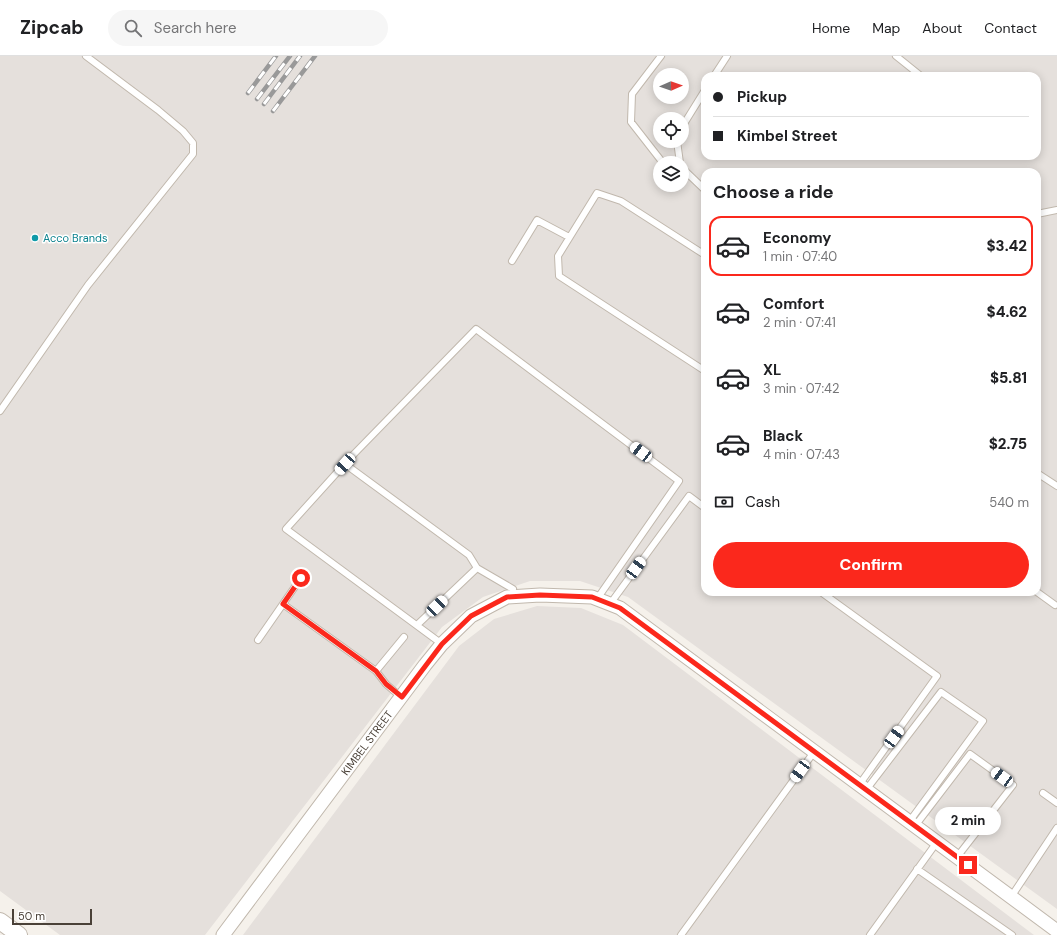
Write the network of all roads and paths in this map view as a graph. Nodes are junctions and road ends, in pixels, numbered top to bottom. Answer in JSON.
{"nodes":[{"id":1,"x":86,"y":56,"type":"edge"},
{"id":2,"x":661,"y":56,"type":"edge"},
{"id":3,"x":727,"y":56,"type":"edge"},
{"id":4,"x":896,"y":56,"type":"edge"},
{"id":5,"x":717,"y":72,"type":"edge"},
{"id":6,"x":915,"y":72,"type":"edge"},
{"id":7,"x":701,"y":96,"type":"edge"},
{"id":8,"x":689,"y":116,"type":"edge"},
{"id":9,"x":658,"y":156,"type":"edge"},
{"id":10,"x":689,"y":175,"type":"edge"},
{"id":11,"x":701,"y":186,"type":"edge"},
{"id":12,"x":1057,"y":210,"type":"edge"},
{"id":13,"x":1041,"y":213,"type":"edge"},
{"id":14,"x":569,"y":237,"type":"junction"},
{"id":15,"x":701,"y":252,"type":"edge"},
{"id":16,"x":512,"y":261,"type":"dead end"},
{"id":17,"x":701,"y":368,"type":"edge"},
{"id":18,"x":0,"y":411,"type":"edge"},
{"id":19,"x":345,"y":464,"type":"junction"},
{"id":20,"x":1041,"y":476,"type":"edge"},
{"id":21,"x":1057,"y":486,"type":"edge"},
{"id":22,"x":701,"y":505,"type":"edge"},
{"id":23,"x":477,"y":568,"type":"junction"},
{"id":24,"x":301,"y":578,"type":"dead end"},
{"id":25,"x":513,"y":588,"type":"dead end"},
{"id":26,"x":1041,"y":595,"type":"edge"},
{"id":27,"x":827,"y":596,"type":"edge"},
{"id":28,"x":597,"y":599,"type":"junction"},
{"id":29,"x":283,"y":604,"type":"junction"},
{"id":30,"x":610,"y":604,"type":"junction"},
{"id":31,"x":1055,"y":605,"type":"dead end"},
{"id":32,"x":417,"y":625,"type":"junction"},
{"id":33,"x":404,"y":637,"type":"dead end"},
{"id":34,"x":258,"y":640,"type":"dead end"},
{"id":35,"x":442,"y":644,"type":"junction"},
{"id":36,"x":376,"y":671,"type":"junction"},
{"id":37,"x":402,"y":697,"type":"junction"},
{"id":38,"x":814,"y":752,"type":"junction"},
{"id":39,"x":863,"y":788,"type":"junction"},
{"id":40,"x":1043,"y":792,"type":"dead end"},
{"id":41,"x":1057,"y":803,"type":"edge"},
{"id":42,"x":912,"y":824,"type":"junction"},
{"id":43,"x":1057,"y":828,"type":"edge"},
{"id":44,"x":937,"y":842,"type":"junction"},
{"id":45,"x":957,"y":857,"type":"junction"},
{"id":46,"x":917,"y":869,"type":"junction"},
{"id":47,"x":1011,"y":897,"type":"junction"},
{"id":48,"x":0,"y":921,"type":"edge"},
{"id":49,"x":1057,"y":931,"type":"edge"},
{"id":50,"x":19,"y":935,"type":"edge"},
{"id":51,"x":223,"y":935,"type":"edge"},
{"id":52,"x":681,"y":935,"type":"edge"},
{"id":53,"x":870,"y":935,"type":"edge"},
{"id":54,"x":1012,"y":935,"type":"edge"}],
"edges":[{"from":1,"to":18,"type":"lane"},
{"from":2,"to":9,"type":"lane"},
{"from":3,"to":5,"type":"lane"},
{"from":4,"to":6,"type":"lane"},
{"from":7,"to":8,"type":"lane"},
{"from":10,"to":11,"type":"lane"},
{"from":12,"to":13,"type":"lane"},
{"from":14,"to":15,"type":"lane"},
{"from":14,"to":16,"type":"lane"},
{"from":14,"to":17,"type":"lane"},
{"from":19,"to":23,"type":"lane"},
{"from":19,"to":28,"type":"lane"},
{"from":19,"to":32,"type":"lane"},
{"from":20,"to":21,"type":"lane"},
{"from":22,"to":30,"type":"lane"},
{"from":23,"to":25,"type":"lane"},
{"from":23,"to":32,"type":"lane"},
{"from":24,"to":29,"type":"lane"},
{"from":26,"to":31,"type":"lane"},
{"from":27,"to":39,"type":"lane"},
{"from":28,"to":30,"type":"street","name":"KIMBEL STREET"},
{"from":28,"to":35,"type":"street","name":"KIMBEL STREET"},
{"from":29,"to":34,"type":"lane"},
{"from":29,"to":36,"type":"lane"},
{"from":30,"to":38,"type":"street","name":"KIMBEL STREET"},
{"from":32,"to":35,"type":"lane"},
{"from":33,"to":36,"type":"lane"},
{"from":35,"to":37,"type":"street","name":"KIMBEL STREET"},
{"from":36,"to":37,"type":"lane"},
{"from":37,"to":51,"type":"street","name":"KIMBEL STREET"},
{"from":38,"to":39,"type":"street","name":"KIMBEL STREET"},
{"from":38,"to":52,"type":"lane"},
{"from":39,"to":42,"type":"street","name":"KIMBEL STREET"},
{"from":39,"to":42,"type":"lane"},
{"from":40,"to":41,"type":"lane"},
{"from":42,"to":44,"type":"street","name":"KIMBEL STREET"},
{"from":42,"to":45,"type":"lane"},
{"from":43,"to":47,"type":"lane"},
{"from":44,"to":45,"type":"street","name":"KIMBEL STREET"},
{"from":44,"to":46,"type":"lane"},
{"from":45,"to":47,"type":"street","name":"KIMBEL STREET"},
{"from":46,"to":53,"type":"lane"},
{"from":46,"to":54,"type":"lane"},
{"from":47,"to":49,"type":"street","name":"KIMBEL STREET"},
{"from":48,"to":50,"type":"street"}]}
